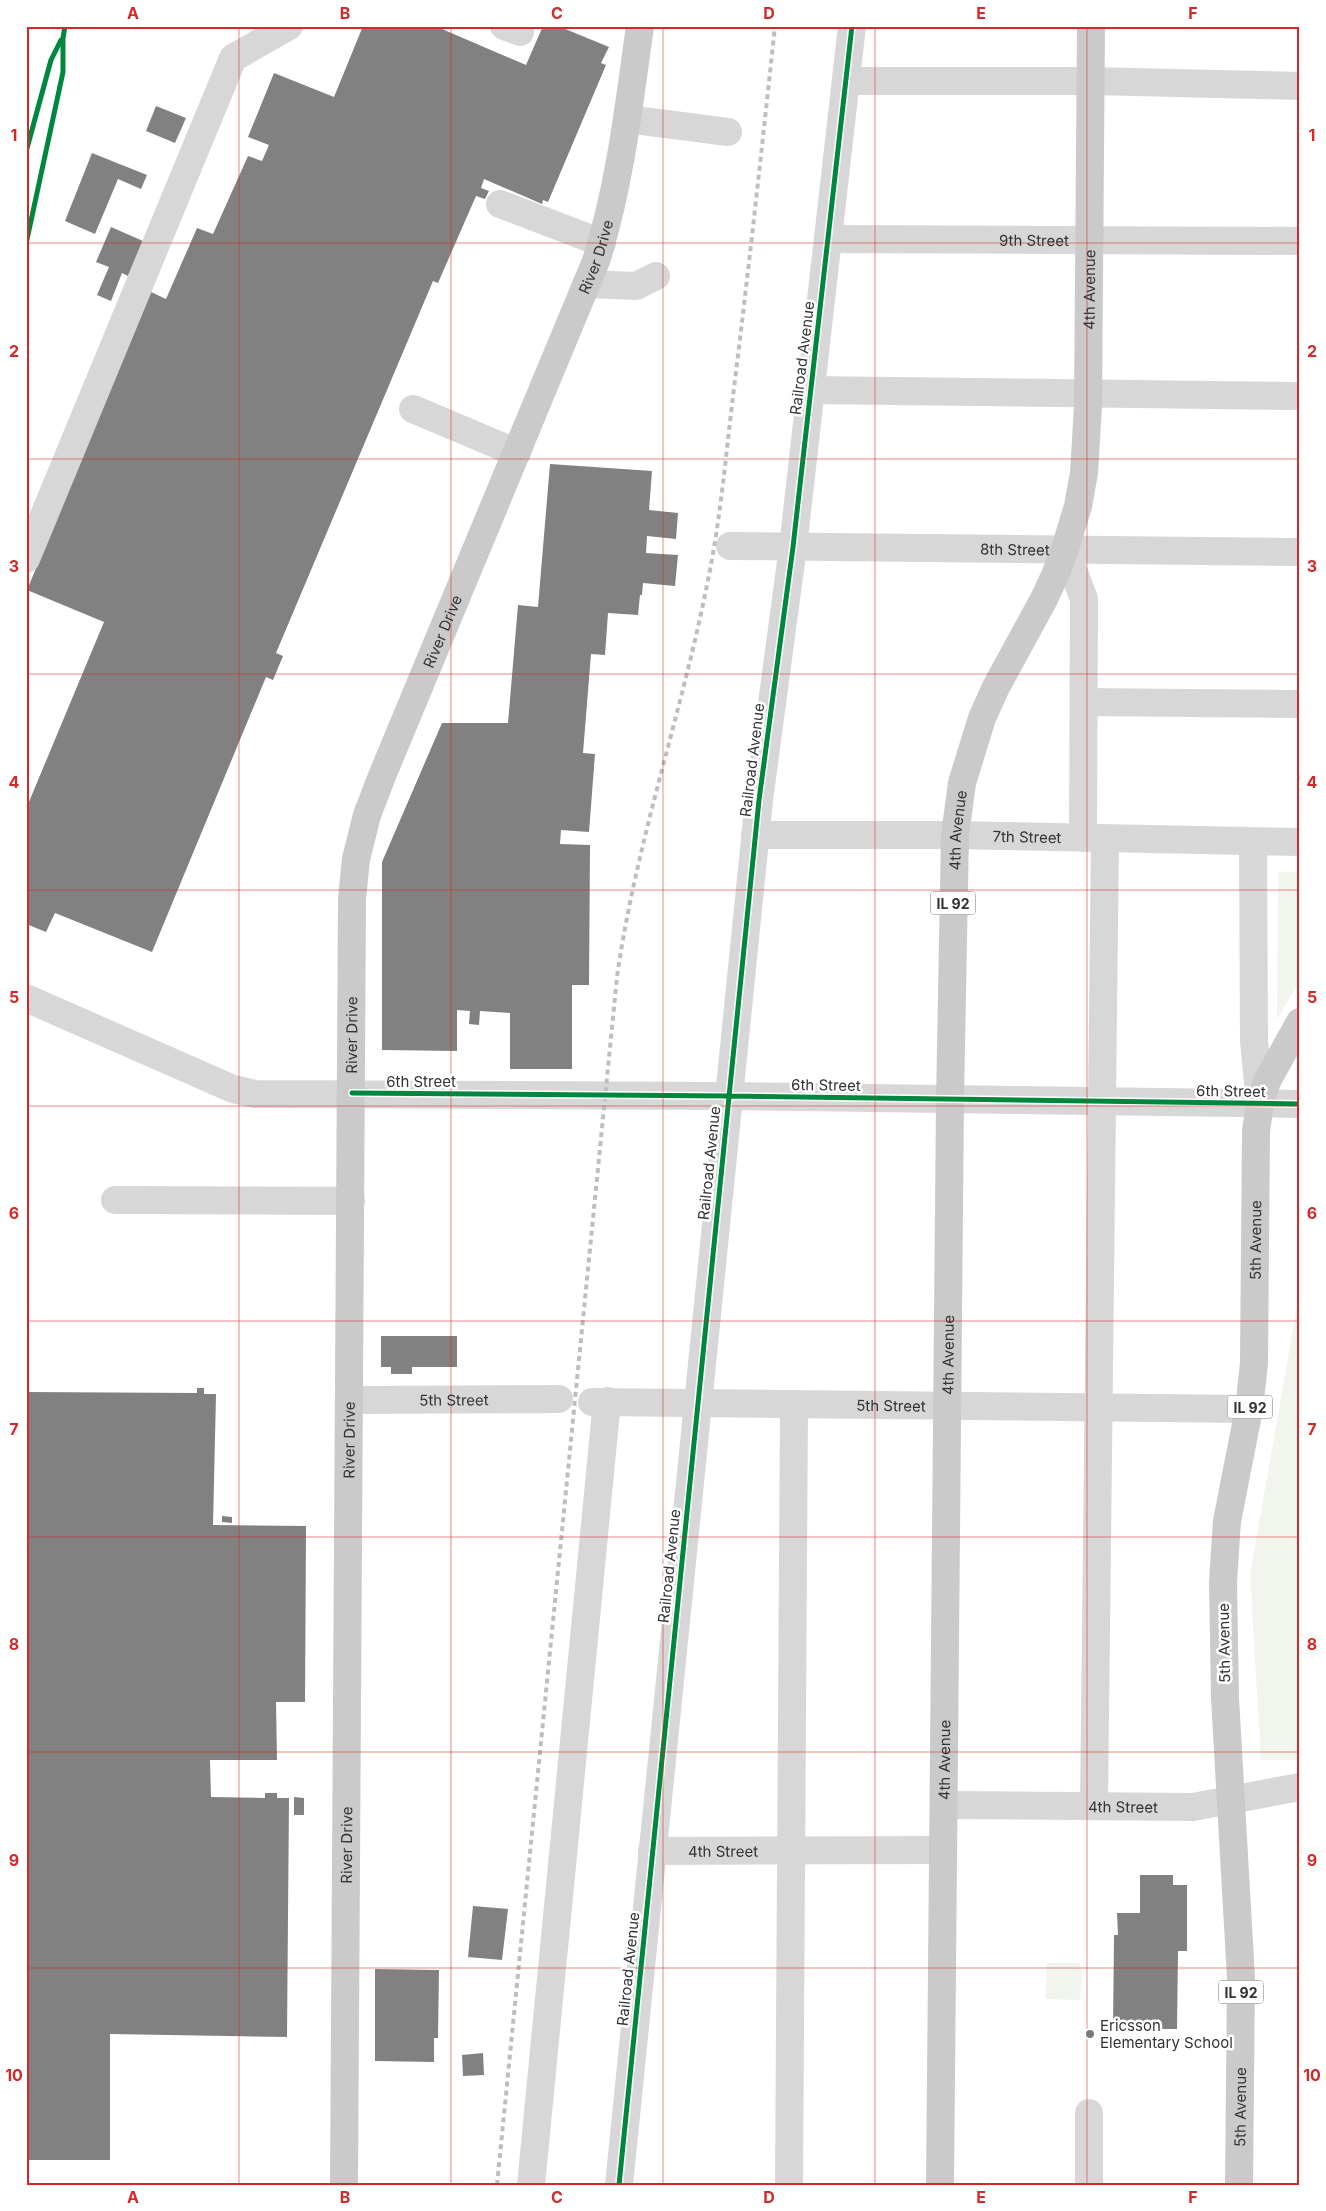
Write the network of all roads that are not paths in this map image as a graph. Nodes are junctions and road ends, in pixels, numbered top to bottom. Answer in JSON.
{"nodes":[{"id":1,"x":290,"y":26,"type":"edge"},
{"id":2,"x":640,"y":26,"type":"edge"},
{"id":3,"x":852,"y":26,"type":"edge"},
{"id":4,"x":1091,"y":26,"type":"edge"},
{"id":5,"x":846,"y":81,"type":"junction"},
{"id":6,"x":1091,"y":81,"type":"junction"},
{"id":7,"x":1300,"y":86,"type":"edge"},
{"id":8,"x":627,"y":119,"type":"junction"},
{"id":9,"x":728,"y":132,"type":"dead end"},
{"id":10,"x":500,"y":204,"type":"dead end"},
{"id":11,"x":829,"y":239,"type":"junction"},
{"id":12,"x":1089,"y":240,"type":"junction"},
{"id":13,"x":1300,"y":241,"type":"edge"},
{"id":14,"x":602,"y":243,"type":"junction"},
{"id":15,"x":656,"y":276,"type":"dead end"},
{"id":16,"x":588,"y":284,"type":"junction"},
{"id":17,"x":811,"y":390,"type":"junction"},
{"id":18,"x":1087,"y":394,"type":"junction"},
{"id":19,"x":1300,"y":396,"type":"edge"},
{"id":20,"x":414,"y":409,"type":"dead end"},
{"id":21,"x":517,"y":453,"type":"junction"},
{"id":22,"x":730,"y":546,"type":"dead end"},
{"id":23,"x":793,"y":547,"type":"junction"},
{"id":24,"x":1065,"y":549,"type":"junction"},
{"id":25,"x":1300,"y":552,"type":"edge"},
{"id":26,"x":26,"y":559,"type":"edge"},
{"id":27,"x":1085,"y":702,"type":"junction"},
{"id":28,"x":1300,"y":704,"type":"edge"},
{"id":29,"x":755,"y":835,"type":"junction"},
{"id":30,"x":955,"y":835,"type":"junction"},
{"id":31,"x":1094,"y":838,"type":"junction"},
{"id":32,"x":1253,"y":842,"type":"junction"},
{"id":33,"x":1300,"y":842,"type":"edge"},
{"id":34,"x":26,"y":998,"type":"edge"},
{"id":35,"x":1300,"y":1022,"type":"edge"},
{"id":36,"x":352,"y":1093,"type":"junction"},
{"id":37,"x":728,"y":1096,"type":"junction"},
{"id":38,"x":950,"y":1100,"type":"junction"},
{"id":39,"x":1102,"y":1102,"type":"junction"},
{"id":40,"x":1260,"y":1104,"type":"junction"},
{"id":41,"x":1300,"y":1104,"type":"edge"},
{"id":42,"x":115,"y":1200,"type":"dead end"},
{"id":43,"x":351,"y":1201,"type":"junction"},
{"id":44,"x":559,"y":1399,"type":"dead end"},
{"id":45,"x":349,"y":1400,"type":"junction"},
{"id":46,"x":698,"y":1402,"type":"junction"},
{"id":47,"x":794,"y":1404,"type":"junction"},
{"id":48,"x":947,"y":1405,"type":"junction"},
{"id":49,"x":1098,"y":1408,"type":"junction"},
{"id":50,"x":1250,"y":1409,"type":"junction"},
{"id":51,"x":1300,"y":1787,"type":"edge"},
{"id":52,"x":1232,"y":1800,"type":"junction"},
{"id":53,"x":944,"y":1805,"type":"junction"},
{"id":54,"x":1094,"y":1806,"type":"junction"},
{"id":55,"x":943,"y":1850,"type":"junction"},
{"id":56,"x":652,"y":1851,"type":"junction"},
{"id":57,"x":790,"y":1851,"type":"junction"},
{"id":58,"x":1089,"y":2113,"type":"dead end"},
{"id":59,"x":344,"y":2185,"type":"edge"},
{"id":60,"x":531,"y":2185,"type":"edge"},
{"id":61,"x":619,"y":2185,"type":"edge"},
{"id":62,"x":789,"y":2185,"type":"edge"},
{"id":63,"x":940,"y":2185,"type":"edge"},
{"id":64,"x":1089,"y":2185,"type":"edge"},
{"id":65,"x":1239,"y":2185,"type":"edge"}],
"edges":[{"from":1,"to":26,"type":"street"},
{"from":2,"to":8,"type":"main road","name":"River Drive"},
{"from":3,"to":5,"type":"street","name":"Railroad Avenue"},
{"from":4,"to":6,"type":"main road","name":"4th Avenue","number":"IL 92"},
{"from":5,"to":6,"type":"street"},
{"from":5,"to":11,"type":"street","name":"Railroad Avenue"},
{"from":6,"to":7,"type":"street"},
{"from":6,"to":12,"type":"main road","name":"4th Avenue","number":"IL 92"},
{"from":8,"to":9,"type":"street"},
{"from":8,"to":14,"type":"main road","name":"River Drive"},
{"from":10,"to":14,"type":"street"},
{"from":11,"to":12,"type":"street","name":"9th Street"},
{"from":11,"to":17,"type":"street","name":"Railroad Avenue"},
{"from":12,"to":13,"type":"street","name":"9th Street"},
{"from":12,"to":18,"type":"main road","name":"4th Avenue","number":"IL 92"},
{"from":14,"to":16,"type":"main road","name":"River Drive"},
{"from":15,"to":16,"type":"street"},
{"from":16,"to":21,"type":"main road","name":"River Drive"},
{"from":17,"to":18,"type":"street"},
{"from":17,"to":23,"type":"street","name":"Railroad Avenue"},
{"from":18,"to":19,"type":"street"},
{"from":18,"to":24,"type":"main road","name":"4th Avenue","number":"IL 92"},
{"from":20,"to":21,"type":"street"},
{"from":21,"to":36,"type":"main road","name":"River Drive"},
{"from":22,"to":23,"type":"street","name":"8th Street"},
{"from":23,"to":24,"type":"street","name":"8th Street"},
{"from":23,"to":29,"type":"street","name":"Railroad Avenue"},
{"from":24,"to":25,"type":"street","name":"8th Street"},
{"from":24,"to":27,"type":"street"},
{"from":24,"to":30,"type":"main road","name":"4th Avenue","number":"IL 92"},
{"from":27,"to":28,"type":"street"},
{"from":27,"to":31,"type":"street"},
{"from":29,"to":30,"type":"street","name":"7th Street"},
{"from":29,"to":37,"type":"street","name":"Railroad Avenue"},
{"from":30,"to":31,"type":"street","name":"7th Street"},
{"from":30,"to":38,"type":"main road","name":"4th Avenue","number":"IL 92"},
{"from":31,"to":32,"type":"street","name":"7th Street"},
{"from":31,"to":39,"type":"street"},
{"from":32,"to":33,"type":"street","name":"7th Street"},
{"from":32,"to":40,"type":"street","name":"5th Avenue"},
{"from":34,"to":36,"type":"street","name":"6th Street"},
{"from":35,"to":40,"type":"main road","name":"5th Avenue","number":"IL 92"},
{"from":36,"to":37,"type":"street","name":"6th Street"},
{"from":36,"to":43,"type":"main road","name":"River Drive"},
{"from":37,"to":38,"type":"street","name":"6th Street"},
{"from":37,"to":46,"type":"street","name":"Railroad Avenue"},
{"from":38,"to":39,"type":"street","name":"6th Street"},
{"from":38,"to":48,"type":"main road","name":"4th Avenue","number":"IL 92"},
{"from":39,"to":40,"type":"street","name":"6th Street"},
{"from":39,"to":49,"type":"street"},
{"from":40,"to":41,"type":"street","name":"6th Street"},
{"from":40,"to":50,"type":"main road","name":"5th Avenue","number":"IL 92"},
{"from":42,"to":43,"type":"street"},
{"from":43,"to":45,"type":"main road","name":"River Drive"},
{"from":44,"to":45,"type":"street","name":"5th Street"},
{"from":45,"to":59,"type":"main road","name":"River Drive"},
{"from":46,"to":47,"type":"street","name":"5th Street"},
{"from":46,"to":56,"type":"street","name":"Railroad Avenue"},
{"from":46,"to":60,"type":"street","name":"5th Street"},
{"from":47,"to":48,"type":"street","name":"5th Street"},
{"from":47,"to":57,"type":"street"},
{"from":48,"to":49,"type":"street","name":"5th Street"},
{"from":48,"to":53,"type":"main road","name":"4th Avenue","number":"IL 92"},
{"from":49,"to":50,"type":"street","name":"5th Street"},
{"from":49,"to":54,"type":"street"},
{"from":50,"to":52,"type":"main road","name":"5th Avenue","number":"IL 92"},
{"from":51,"to":52,"type":"street","name":"4th Street"},
{"from":52,"to":54,"type":"street","name":"4th Street"},
{"from":52,"to":65,"type":"main road","name":"5th Avenue","number":"IL 92"},
{"from":53,"to":54,"type":"street","name":"4th Street"},
{"from":53,"to":55,"type":"main road","name":"4th Avenue","number":"IL 92"},
{"from":55,"to":57,"type":"street","name":"4th Street"},
{"from":55,"to":63,"type":"main road","name":"4th Avenue","number":"IL 92"},
{"from":56,"to":57,"type":"street","name":"4th Street"},
{"from":56,"to":61,"type":"street","name":"Railroad Avenue"},
{"from":57,"to":62,"type":"street"},
{"from":58,"to":64,"type":"street"}]}
